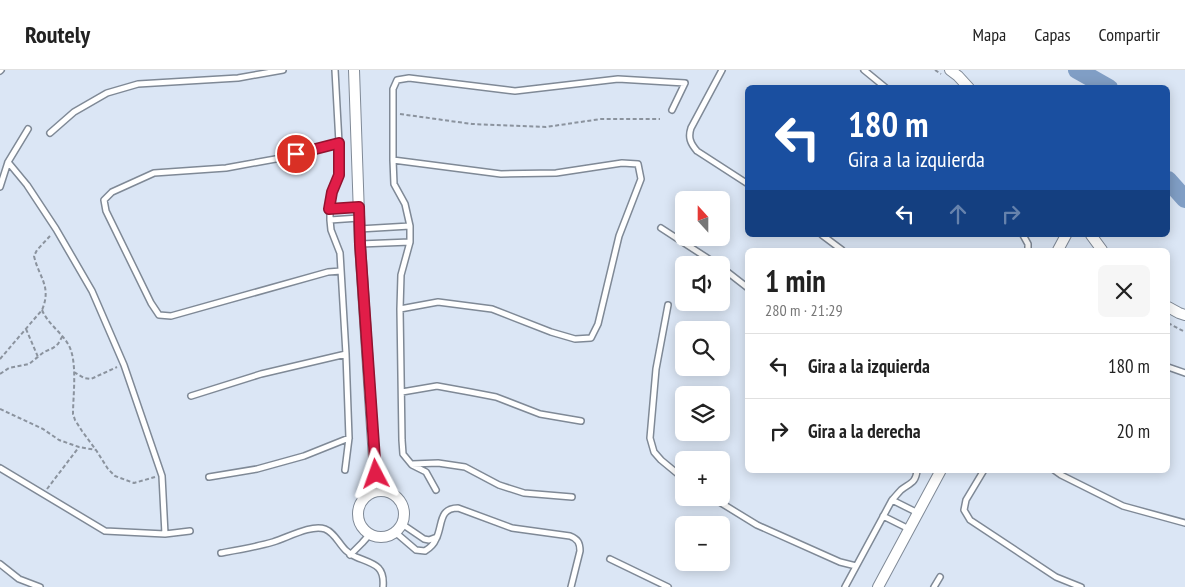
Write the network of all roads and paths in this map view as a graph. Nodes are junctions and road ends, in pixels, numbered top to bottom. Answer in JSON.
{"nodes":[{"id":1,"x":283,"y":70,"type":"edge"},
{"id":2,"x":335,"y":70,"type":"edge"},
{"id":3,"x":354,"y":70,"type":"edge"},
{"id":4,"x":722,"y":70,"type":"edge"},
{"id":5,"x":864,"y":70,"type":"edge"},
{"id":6,"x":950,"y":70,"type":"edge"},
{"id":7,"x":882,"y":85,"type":"edge"},
{"id":8,"x":966,"y":85,"type":"edge"},
{"id":9,"x":672,"y":110,"type":"dead end"},
{"id":10,"x":392,"y":113,"type":"junction"},
{"id":11,"x":660,"y":119,"type":"dead end"},
{"id":12,"x":28,"y":129,"type":"dead end"},
{"id":13,"x":50,"y":133,"type":"dead end"},
{"id":14,"x":339,"y":143,"type":"junction"},
{"id":15,"x":393,"y":160,"type":"junction"},
{"id":16,"x":8,"y":162,"type":"junction"},
{"id":17,"x":745,"y":182,"type":"edge"},
{"id":18,"x":0,"y":187,"type":"edge"},
{"id":19,"x":359,"y":207,"type":"junction"},
{"id":20,"x":329,"y":209,"type":"junction"},
{"id":21,"x":330,"y":220,"type":"junction"},
{"id":22,"x":359,"y":224,"type":"junction"},
{"id":23,"x":410,"y":226,"type":"junction"},
{"id":24,"x":662,"y":228,"type":"dead end"},
{"id":25,"x":56,"y":229,"type":"junction"},
{"id":26,"x":825,"y":237,"type":"edge"},
{"id":27,"x":1092,"y":237,"type":"edge"},
{"id":28,"x":410,"y":242,"type":"junction"},
{"id":29,"x":360,"y":244,"type":"junction"},
{"id":30,"x":839,"y":248,"type":"edge"},
{"id":31,"x":1101,"y":248,"type":"edge"},
{"id":32,"x":705,"y":256,"type":"edge"},
{"id":33,"x":342,"y":271,"type":"junction"},
{"id":34,"x":730,"y":274,"type":"edge"},
{"id":35,"x":745,"y":286,"type":"edge"},
{"id":36,"x":668,"y":305,"type":"dead end"},
{"id":37,"x":1170,"y":308,"type":"edge"},
{"id":38,"x":400,"y":309,"type":"junction"},
{"id":39,"x":42,"y":310,"type":"junction"},
{"id":40,"x":1183,"y":315,"type":"edge"},
{"id":41,"x":1170,"y":324,"type":"edge"},
{"id":42,"x":26,"y":329,"type":"junction"},
{"id":43,"x":1185,"y":332,"type":"edge"},
{"id":44,"x":62,"y":337,"type":"junction"},
{"id":45,"x":346,"y":354,"type":"junction"},
{"id":46,"x":38,"y":357,"type":"junction"},
{"id":47,"x":0,"y":358,"type":"edge"},
{"id":48,"x":124,"y":365,"type":"junction"},
{"id":49,"x":1170,"y":368,"type":"edge"},
{"id":50,"x":74,"y":372,"type":"junction"},
{"id":51,"x":1185,"y":373,"type":"edge"},
{"id":52,"x":0,"y":374,"type":"edge"},
{"id":53,"x":402,"y":392,"type":"junction"},
{"id":54,"x":191,"y":396,"type":"dead end"},
{"id":55,"x":0,"y":409,"type":"edge"},
{"id":56,"x":581,"y":420,"type":"dead end"},
{"id":57,"x":348,"y":438,"type":"junction"},
{"id":58,"x":78,"y":447,"type":"junction"},
{"id":59,"x":96,"y":450,"type":"junction"},
{"id":60,"x":412,"y":464,"type":"junction"},
{"id":61,"x":0,"y":468,"type":"edge"},
{"id":62,"x":345,"y":470,"type":"dead end"},
{"id":63,"x":675,"y":471,"type":"edge"},
{"id":64,"x":916,"y":473,"type":"edge"},
{"id":65,"x":938,"y":473,"type":"edge"},
{"id":66,"x":982,"y":473,"type":"edge"},
{"id":67,"x":1058,"y":473,"type":"edge"},
{"id":68,"x":376,"y":474,"type":"junction"},
{"id":69,"x":162,"y":476,"type":"junction"},
{"id":70,"x":209,"y":477,"type":"dead end"},
{"id":71,"x":436,"y":490,"type":"dead end"},
{"id":72,"x":390,"y":492,"type":"junction"},
{"id":73,"x":43,"y":494,"type":"junction"},
{"id":74,"x":367,"y":496,"type":"junction"},
{"id":75,"x":572,"y":497,"type":"dead end"},
{"id":76,"x":892,"y":500,"type":"junction"},
{"id":77,"x":725,"y":506,"type":"edge"},
{"id":78,"x":918,"y":513,"type":"junction"},
{"id":79,"x":883,"y":516,"type":"junction"},
{"id":80,"x":1185,"y":523,"type":"edge"},
{"id":81,"x":399,"y":528,"type":"junction"},
{"id":82,"x":909,"y":529,"type":"junction"},
{"id":83,"x":190,"y":531,"type":"dead end"},
{"id":84,"x":165,"y":534,"type":"junction"},
{"id":85,"x":370,"y":534,"type":"junction"},
{"id":86,"x":437,"y":537,"type":"junction"},
{"id":87,"x":220,"y":553,"type":"dead end"},
{"id":88,"x":350,"y":555,"type":"junction"},
{"id":89,"x":610,"y":558,"type":"dead end"},
{"id":90,"x":0,"y":564,"type":"edge"},
{"id":91,"x":856,"y":566,"type":"junction"},
{"id":92,"x":940,"y":576,"type":"dead end"},
{"id":93,"x":40,"y":587,"type":"edge"},
{"id":94,"x":383,"y":587,"type":"edge"},
{"id":95,"x":571,"y":587,"type":"edge"},
{"id":96,"x":668,"y":587,"type":"edge"},
{"id":97,"x":845,"y":587,"type":"edge"},
{"id":98,"x":878,"y":587,"type":"edge"},
{"id":99,"x":934,"y":587,"type":"edge"},
{"id":100,"x":1081,"y":587,"type":"edge"}],
"edges":[{"from":1,"to":13,"type":"lane"},
{"from":2,"to":14,"type":"lane"},
{"from":3,"to":19,"type":"street"},
{"from":4,"to":17,"type":"lane"},
{"from":5,"to":7,"type":"lane"},
{"from":6,"to":8,"type":"street"},
{"from":9,"to":10,"type":"lane"},
{"from":10,"to":11,"type":"path"},
{"from":10,"to":15,"type":"lane"},
{"from":12,"to":16,"type":"lane"},
{"from":14,"to":20,"type":"lane"},
{"from":14,"to":33,"type":"lane"},
{"from":15,"to":23,"type":"lane"},
{"from":15,"to":38,"type":"lane"},
{"from":16,"to":18,"type":"lane"},
{"from":16,"to":25,"type":"lane"},
{"from":19,"to":20,"type":"lane"},
{"from":19,"to":22,"type":"street"},
{"from":20,"to":21,"type":"lane"},
{"from":21,"to":22,"type":"lane"},
{"from":21,"to":33,"type":"lane"},
{"from":22,"to":23,"type":"lane"},
{"from":22,"to":29,"type":"street"},
{"from":23,"to":28,"type":"lane"},
{"from":24,"to":32,"type":"lane"},
{"from":25,"to":39,"type":"path"},
{"from":25,"to":48,"type":"lane"},
{"from":26,"to":30,"type":"lane"},
{"from":27,"to":31,"type":"street"},
{"from":28,"to":29,"type":"lane"},
{"from":28,"to":38,"type":"lane"},
{"from":29,"to":68,"type":"street"},
{"from":33,"to":45,"type":"lane"},
{"from":34,"to":35,"type":"lane"},
{"from":36,"to":63,"type":"lane"},
{"from":37,"to":40,"type":"street"},
{"from":38,"to":53,"type":"lane"},
{"from":39,"to":42,"type":"path"},
{"from":39,"to":44,"type":"path"},
{"from":41,"to":43,"type":"path"},
{"from":42,"to":46,"type":"path"},
{"from":42,"to":47,"type":"path"},
{"from":44,"to":46,"type":"path"},
{"from":44,"to":50,"type":"path"},
{"from":45,"to":54,"type":"lane"},
{"from":45,"to":57,"type":"lane"},
{"from":46,"to":52,"type":"path"},
{"from":48,"to":50,"type":"path"},
{"from":48,"to":69,"type":"lane"},
{"from":49,"to":51,"type":"lane"},
{"from":50,"to":59,"type":"path"},
{"from":53,"to":56,"type":"lane"},
{"from":53,"to":60,"type":"lane"},
{"from":55,"to":58,"type":"path"},
{"from":57,"to":62,"type":"lane"},
{"from":57,"to":70,"type":"lane"},
{"from":58,"to":59,"type":"path"},
{"from":58,"to":73,"type":"path"},
{"from":59,"to":69,"type":"path"},
{"from":60,"to":71,"type":"lane"},
{"from":60,"to":75,"type":"lane"},
{"from":61,"to":73,"type":"lane"},
{"from":64,"to":76,"type":"lane"},
{"from":65,"to":78,"type":"street"},
{"from":66,"to":100,"type":"lane"},
{"from":67,"to":80,"type":"lane"},
{"from":68,"to":72,"type":"street"},
{"from":68,"to":74,"type":"street"},
{"from":69,"to":84,"type":"lane"},
{"from":72,"to":74,"type":"street"},
{"from":72,"to":81,"type":"street"},
{"from":73,"to":84,"type":"lane"},
{"from":74,"to":85,"type":"street"},
{"from":76,"to":78,"type":"lane"},
{"from":76,"to":79,"type":"lane"},
{"from":77,"to":91,"type":"lane"},
{"from":78,"to":82,"type":"street"},
{"from":79,"to":82,"type":"lane"},
{"from":79,"to":91,"type":"lane"},
{"from":81,"to":85,"type":"street"},
{"from":81,"to":86,"type":"lane"},
{"from":81,"to":86,"type":"lane"},
{"from":82,"to":98,"type":"street"},
{"from":83,"to":84,"type":"lane"},
{"from":85,"to":88,"type":"lane"},
{"from":86,"to":95,"type":"lane"},
{"from":87,"to":88,"type":"lane"},
{"from":88,"to":94,"type":"lane"},
{"from":89,"to":96,"type":"lane"},
{"from":90,"to":93,"type":"lane"},
{"from":91,"to":97,"type":"lane"},
{"from":92,"to":99,"type":"lane"}]}
